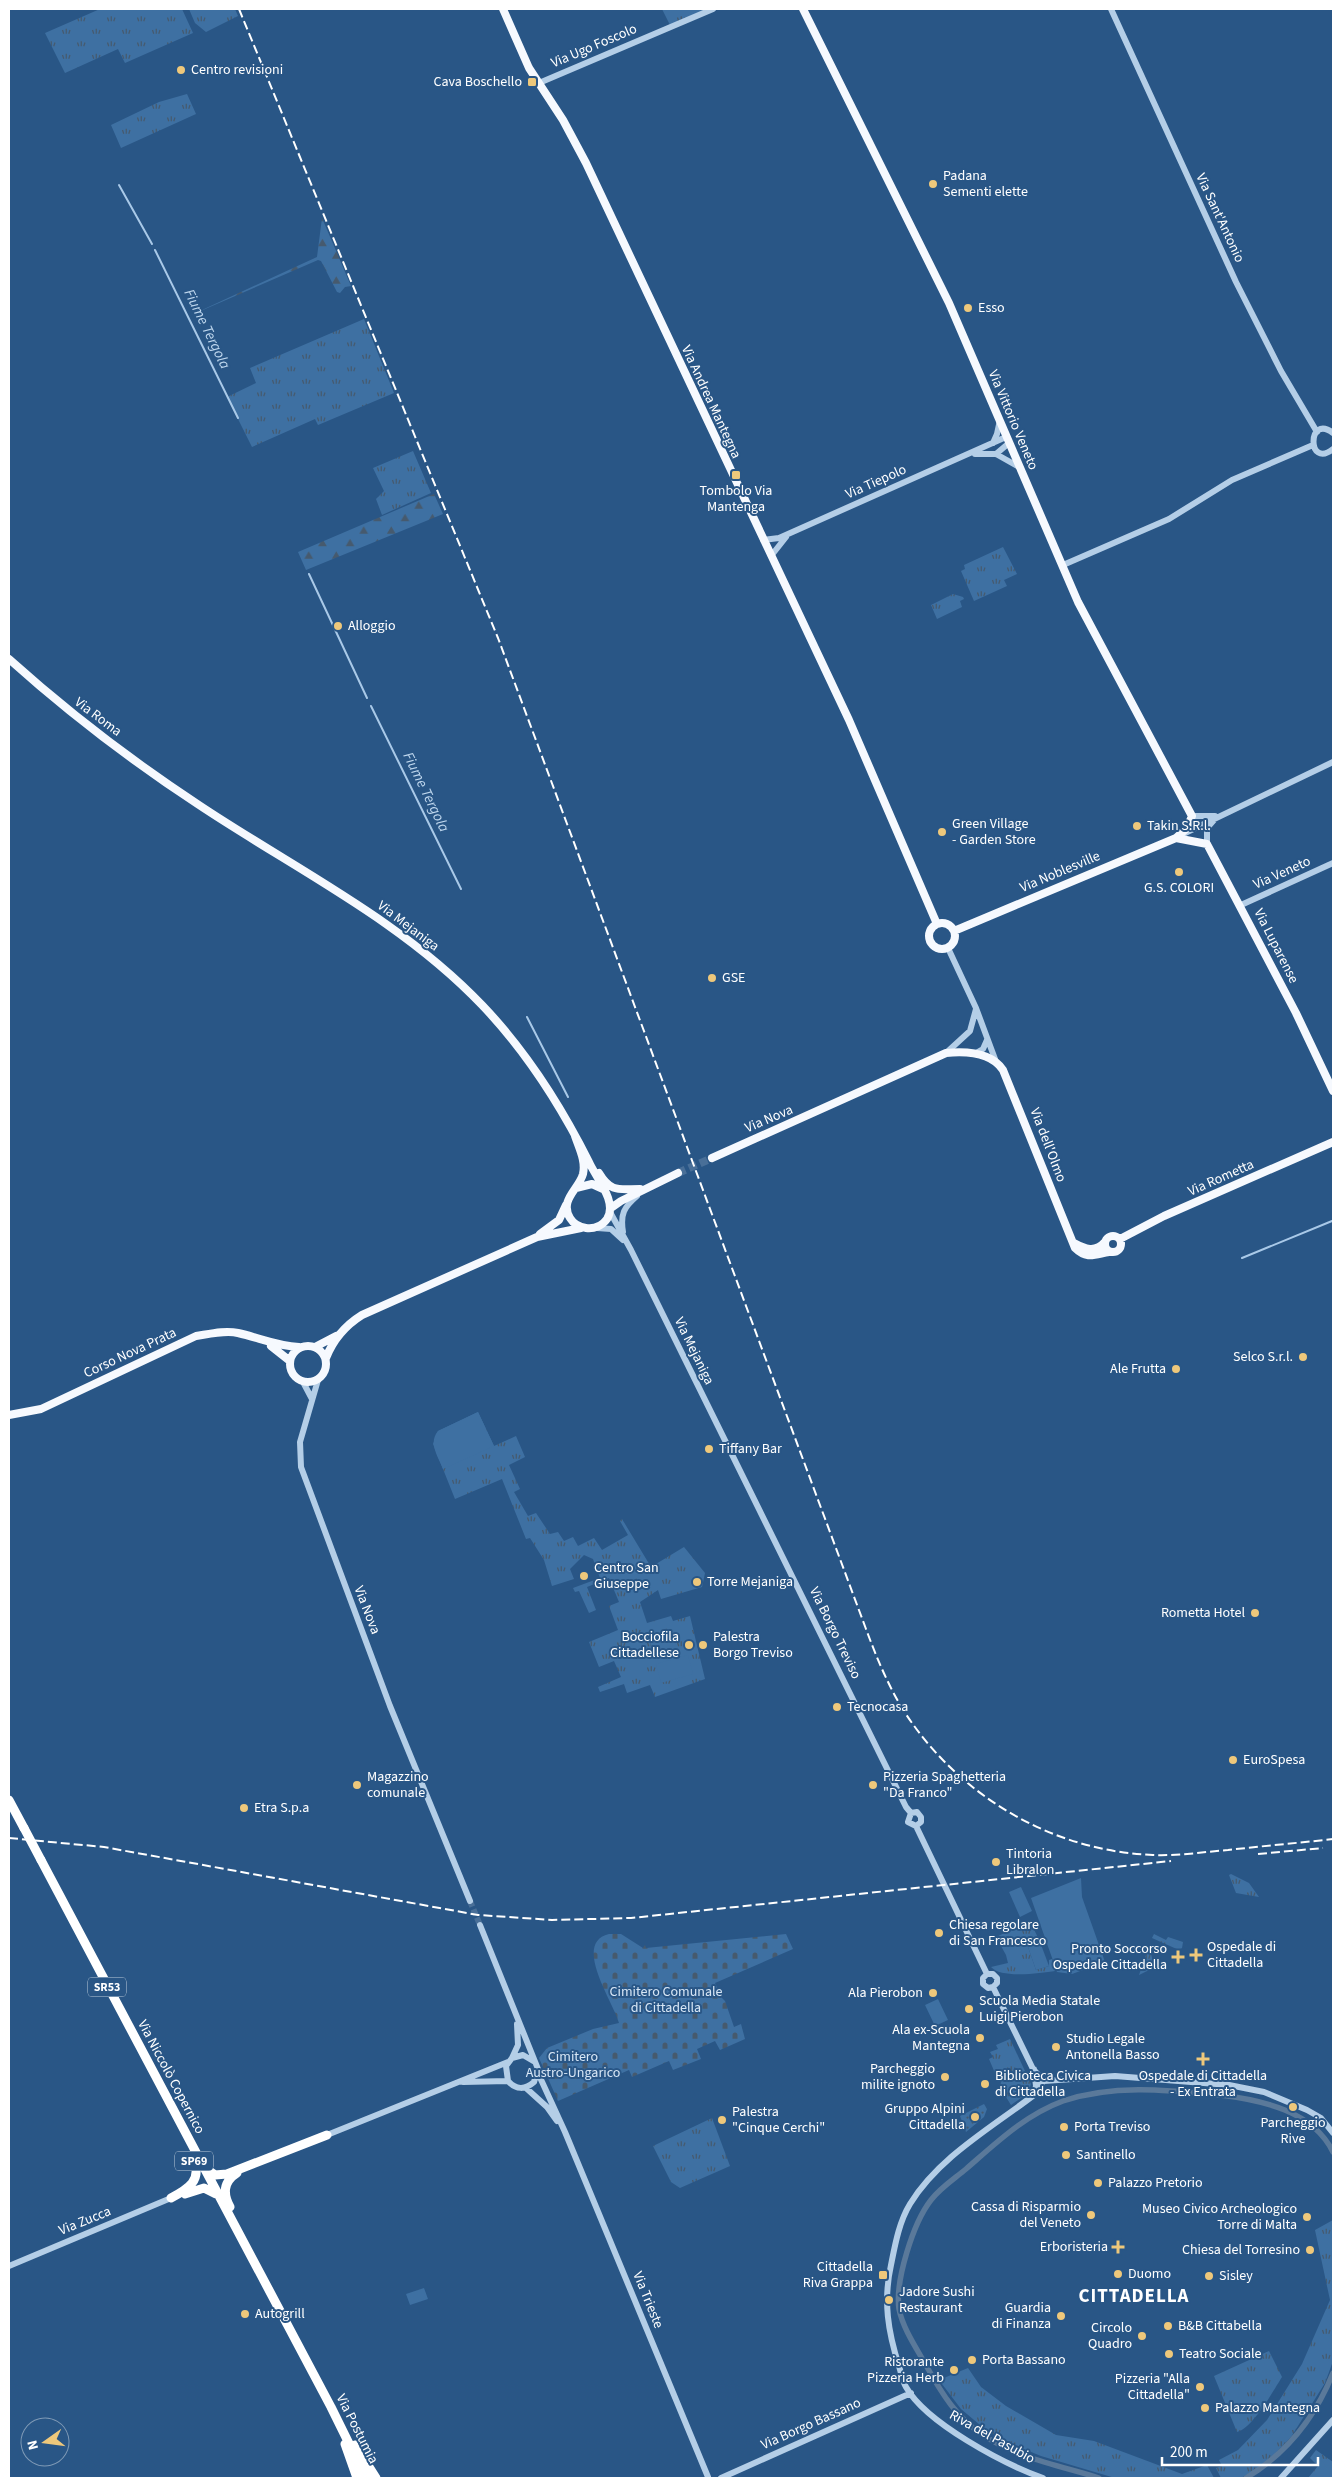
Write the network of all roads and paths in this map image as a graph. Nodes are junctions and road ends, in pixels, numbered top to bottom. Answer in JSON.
{"nodes":[{"id":1,"x":503,"y":9,"type":"edge"},
{"id":2,"x":713,"y":9,"type":"edge"},
{"id":3,"x":802,"y":9,"type":"edge"},
{"id":4,"x":1111,"y":9,"type":"edge"},
{"id":5,"x":539,"y":83,"type":"junction"},
{"id":6,"x":1000,"y":420,"type":"junction"},
{"id":7,"x":1317,"y":432,"type":"junction"},
{"id":8,"x":1333,"y":433,"type":"edge"},
{"id":9,"x":1008,"y":440,"type":"junction"},
{"id":10,"x":993,"y":443,"type":"junction"},
{"id":11,"x":1313,"y":444,"type":"junction"},
{"id":12,"x":1333,"y":449,"type":"edge"},
{"id":13,"x":972,"y":454,"type":"junction"},
{"id":14,"x":996,"y":454,"type":"junction"},
{"id":15,"x":1019,"y":467,"type":"junction"},
{"id":16,"x":790,"y":533,"type":"junction"},
{"id":17,"x":766,"y":543,"type":"junction"},
{"id":18,"x":778,"y":544,"type":"junction"},
{"id":19,"x":771,"y":556,"type":"junction"},
{"id":20,"x":1062,"y":565,"type":"junction"},
{"id":21,"x":9,"y":659,"type":"edge"},
{"id":22,"x":1333,"y":762,"type":"edge"},
{"id":23,"x":176,"y":789,"type":"joint"},
{"id":24,"x":1192,"y":816,"type":"junction"},
{"id":25,"x":1219,"y":816,"type":"junction"},
{"id":26,"x":1176,"y":838,"type":"junction"},
{"id":27,"x":1207,"y":844,"type":"junction"},
{"id":28,"x":1333,"y":863,"type":"edge"},
{"id":29,"x":1241,"y":905,"type":"junction"},
{"id":30,"x":937,"y":924,"type":"junction"},
{"id":31,"x":954,"y":931,"type":"junction"},
{"id":32,"x":948,"y":948,"type":"junction"},
{"id":33,"x":976,"y":1008,"type":"junction"},
{"id":34,"x":983,"y":1030,"type":"junction"},
{"id":35,"x":968,"y":1033,"type":"junction"},
{"id":36,"x":987,"y":1040,"type":"junction"},
{"id":37,"x":967,"y":1052,"type":"junction"},
{"id":38,"x":946,"y":1053,"type":"junction"},
{"id":39,"x":976,"y":1053,"type":"junction"},
{"id":40,"x":995,"y":1059,"type":"junction"},
{"id":41,"x":1333,"y":1092,"type":"edge"},
{"id":42,"x":575,"y":1136,"type":"junction"},
{"id":43,"x":1333,"y":1142,"type":"edge"},
{"id":44,"x":582,"y":1148,"type":"junction"},
{"id":45,"x":712,"y":1158,"type":"tunnel mouth"},
{"id":46,"x":678,"y":1173,"type":"tunnel mouth"},
{"id":47,"x":576,"y":1188,"type":"junction"},
{"id":48,"x":605,"y":1191,"type":"junction"},
{"id":49,"x":640,"y":1191,"type":"junction"},
{"id":50,"x":566,"y":1205,"type":"junction"},
{"id":51,"x":611,"y":1210,"type":"junction"},
{"id":52,"x":583,"y":1228,"type":"junction"},
{"id":53,"x":594,"y":1228,"type":"junction"},
{"id":54,"x":624,"y":1235,"type":"junction"},
{"id":55,"x":536,"y":1237,"type":"junction"},
{"id":56,"x":1120,"y":1239,"type":"junction"},
{"id":57,"x":1105,"y":1242,"type":"junction"},
{"id":58,"x":631,"y":1250,"type":"junction"},
{"id":59,"x":1084,"y":1252,"type":"junction"},
{"id":60,"x":1109,"y":1252,"type":"junction"},
{"id":61,"x":342,"y":1332,"type":"junction"},
{"id":62,"x":265,"y":1342,"type":"junction"},
{"id":63,"x":299,"y":1347,"type":"junction"},
{"id":64,"x":315,"y":1347,"type":"junction"},
{"id":65,"x":326,"y":1358,"type":"junction"},
{"id":66,"x":290,"y":1361,"type":"junction"},
{"id":67,"x":318,"y":1380,"type":"junction"},
{"id":68,"x":303,"y":1382,"type":"junction"},
{"id":69,"x":312,"y":1400,"type":"junction"},
{"id":70,"x":9,"y":1415,"type":"edge"},
{"id":71,"x":736,"y":1464,"type":"joint"},
{"id":72,"x":9,"y":1800,"type":"edge"},
{"id":73,"x":911,"y":1813,"type":"junction"},
{"id":74,"x":916,"y":1826,"type":"junction"},
{"id":75,"x":470,"y":1901,"type":"tunnel mouth"},
{"id":76,"x":480,"y":1925,"type":"tunnel mouth"},
{"id":77,"x":987,"y":1974,"type":"junction"},
{"id":78,"x":993,"y":1987,"type":"junction"},
{"id":79,"x":511,"y":2001,"type":"junction"},
{"id":80,"x":510,"y":2060,"type":"junction"},
{"id":81,"x":535,"y":2062,"type":"junction"},
{"id":82,"x":1034,"y":2069,"type":"junction"},
{"id":83,"x":538,"y":2073,"type":"junction"},
{"id":84,"x":508,"y":2081,"type":"junction"},
{"id":85,"x":1044,"y":2081,"type":"junction"},
{"id":86,"x":454,"y":2083,"type":"junction"},
{"id":87,"x":526,"y":2088,"type":"junction"},
{"id":88,"x":1036,"y":2089,"type":"junction"},
{"id":89,"x":174,"y":2113,"type":"junction"},
{"id":90,"x":565,"y":2132,"type":"junction"},
{"id":91,"x":1333,"y":2133,"type":"edge"},
{"id":92,"x":327,"y":2135,"type":"joint"},
{"id":93,"x":203,"y":2166,"type":"junction"},
{"id":94,"x":244,"y":2169,"type":"junction"},
{"id":95,"x":171,"y":2198,"type":"junction"},
{"id":96,"x":221,"y":2200,"type":"junction"},
{"id":97,"x":247,"y":2249,"type":"junction"},
{"id":98,"x":9,"y":2266,"type":"edge"},
{"id":99,"x":911,"y":2392,"type":"junction"},
{"id":100,"x":323,"y":2393,"type":"joint"},
{"id":101,"x":330,"y":2407,"type":"junction"},
{"id":102,"x":1333,"y":2420,"type":"edge"},
{"id":103,"x":357,"y":2478,"type":"edge"},
{"id":104,"x":366,"y":2478,"type":"edge"},
{"id":105,"x":376,"y":2478,"type":"edge"},
{"id":106,"x":710,"y":2478,"type":"edge"},
{"id":107,"x":721,"y":2478,"type":"edge"},
{"id":108,"x":1042,"y":2478,"type":"edge"},
{"id":109,"x":1281,"y":2478,"type":"edge"}],
"edges":[{"from":1,"to":5,"type":"main road","name":"Via Andrea Mantegna"},
{"from":2,"to":5,"type":"street","name":"Via Ugo Foscolo"},
{"from":3,"to":6,"type":"main road","name":"Via Vittorio Veneto"},
{"from":4,"to":7,"type":"street","name":"Via Sant'Antonio"},
{"from":5,"to":17,"type":"main road","name":"Via Andrea Mantegna"},
{"from":6,"to":9,"type":"main road","name":"Via Vittorio Veneto"},
{"from":6,"to":10,"type":"street"},
{"from":7,"to":8,"type":"street"},
{"from":7,"to":11,"type":"street"},
{"from":9,"to":10,"type":"street","name":"Via Tiepolo"},
{"from":9,"to":14,"type":"street"},
{"from":9,"to":15,"type":"main road","name":"Via Vittorio Veneto"},
{"from":10,"to":13,"type":"street","name":"Via Tiepolo"},
{"from":11,"to":12,"type":"street"},
{"from":11,"to":20,"type":"street"},
{"from":13,"to":14,"type":"street","name":"Via Tiepolo"},
{"from":13,"to":16,"type":"street","name":"Via Tiepolo"},
{"from":14,"to":15,"type":"street","name":"Via Tiepolo"},
{"from":15,"to":20,"type":"main road","name":"Via Vittorio Veneto"},
{"from":16,"to":17,"type":"street","name":"Via Tiepolo"},
{"from":16,"to":18,"type":"street","name":"Via Tiepolo"},
{"from":17,"to":18,"type":"street","name":"Via Tiepolo"},
{"from":17,"to":19,"type":"main road","name":"Via Andrea Mantegna"},
{"from":18,"to":19,"type":"street","name":"Via Tiepolo"},
{"from":19,"to":30,"type":"main road","name":"Via Andrea Mantegna"},
{"from":20,"to":24,"type":"main road","name":"Via Vittorio Veneto"},
{"from":21,"to":23,"type":"main road","name":"Via Roma"},
{"from":22,"to":25,"type":"street"},
{"from":23,"to":42,"type":"main road","name":"Via Mejaniga"},
{"from":24,"to":25,"type":"street"},
{"from":24,"to":26,"type":"main road","name":"Via Noblesville"},
{"from":25,"to":26,"type":"street"},
{"from":25,"to":27,"type":"street"},
{"from":26,"to":27,"type":"main road"},
{"from":26,"to":31,"type":"main road","name":"Via Noblesville"},
{"from":27,"to":29,"type":"main road","name":"Via Luparense"},
{"from":28,"to":29,"type":"street","name":"Via Veneto"},
{"from":29,"to":41,"type":"main road","name":"Via Luparense"},
{"from":30,"to":31,"type":"main road"},
{"from":30,"to":32,"type":"main road"},
{"from":31,"to":32,"type":"main road"},
{"from":32,"to":33,"type":"street","name":"Via dell'Olmo"},
{"from":33,"to":34,"type":"street","name":"Via dell'Olmo"},
{"from":33,"to":35,"type":"street"},
{"from":34,"to":35,"type":"street"},
{"from":34,"to":36,"type":"street","name":"Via dell'Olmo"},
{"from":35,"to":37,"type":"street"},
{"from":35,"to":38,"type":"street"},
{"from":36,"to":39,"type":"street"},
{"from":36,"to":40,"type":"street","name":"Via dell'Olmo"},
{"from":37,"to":38,"type":"main road"},
{"from":37,"to":39,"type":"main road"},
{"from":38,"to":45,"type":"main road","name":"Via Nova"},
{"from":39,"to":40,"type":"main road"},
{"from":40,"to":59,"type":"main road","name":"Via dell'Olmo"},
{"from":42,"to":44,"type":"main road","name":"Via Mejaniga"},
{"from":42,"to":47,"type":"main road","name":"Via Mejaniga"},
{"from":43,"to":56,"type":"main road","name":"Via Rometta"},
{"from":44,"to":48,"type":"main road","name":"Via Mejaniga"},
{"from":44,"to":49,"type":"main road","name":"Via Mejaniga"},
{"from":46,"to":49,"type":"main road"},
{"from":47,"to":48,"type":"main road"},
{"from":47,"to":50,"type":"main road","name":"Via Mejaniga"},
{"from":48,"to":49,"type":"main road"},
{"from":48,"to":51,"type":"main road","name":"Via Mejaniga"},
{"from":49,"to":51,"type":"main road"},
{"from":49,"to":54,"type":"street","name":"Via Mejaniga"},
{"from":50,"to":52,"type":"main road"},
{"from":50,"to":55,"type":"main road","name":"Via Nova"},
{"from":51,"to":53,"type":"main road"},
{"from":51,"to":54,"type":"street","name":"Via Mejaniga"},
{"from":52,"to":53,"type":"main road","name":"Via Mejaniga"},
{"from":52,"to":55,"type":"main road","name":"Via Nova"},
{"from":53,"to":58,"type":"street","name":"Via Mejaniga"},
{"from":54,"to":58,"type":"street","name":"Via Mejaniga"},
{"from":55,"to":61,"type":"main road","name":"Via Nova"},
{"from":56,"to":57,"type":"main road","name":"Via Rometta"},
{"from":56,"to":60,"type":"main road","name":"Via Rometta"},
{"from":57,"to":59,"type":"main road","name":"Via Rometta"},
{"from":57,"to":60,"type":"main road"},
{"from":58,"to":71,"type":"street","name":"Via Mejaniga"},
{"from":59,"to":60,"type":"main road"},
{"from":61,"to":64,"type":"main road","name":"Via Nova"},
{"from":61,"to":65,"type":"main road","name":"Via Nova"},
{"from":62,"to":63,"type":"main road","name":"Corso Nova Prata"},
{"from":62,"to":66,"type":"main road","name":"Corso Nova Prata"},
{"from":62,"to":70,"type":"main road","name":"Corso Nova Prata"},
{"from":63,"to":64,"type":"main road","name":"Via Nova"},
{"from":63,"to":66,"type":"main road"},
{"from":64,"to":65,"type":"main road"},
{"from":65,"to":67,"type":"main road","name":"Via Nova"},
{"from":66,"to":68,"type":"main road"},
{"from":67,"to":68,"type":"main road"},
{"from":67,"to":69,"type":"street","name":"Via Nova"},
{"from":68,"to":69,"type":"street"},
{"from":69,"to":75,"type":"street","name":"Via Nova"},
{"from":71,"to":73,"type":"street","name":"Via Borgo Treviso"},
{"from":72,"to":89,"type":"highway","name":"Via Niccolò Copernico","number":"SR53","bridge":true},
{"from":73,"to":74,"type":"street","name":"Via Borgo Treviso"},
{"from":73,"to":74,"type":"street","name":"Via Borgo Treviso"},
{"from":74,"to":77,"type":"street","name":"Via Borgo Treviso"},
{"from":76,"to":79,"type":"street"},
{"from":77,"to":78,"type":"street","name":"Via Borgo Treviso"},
{"from":77,"to":78,"type":"street","name":"Via Borgo Treviso"},
{"from":78,"to":82,"type":"street","name":"Via Borgo Treviso"},
{"from":79,"to":80,"type":"street"},
{"from":79,"to":81,"type":"street"},
{"from":80,"to":81,"type":"street"},
{"from":80,"to":84,"type":"street"},
{"from":80,"to":86,"type":"street","number":"SP69"},
{"from":81,"to":83,"type":"street","number":"SP69"},
{"from":82,"to":85,"type":"street","name":"Via Borgo Treviso"},
{"from":82,"to":88,"type":"street","name":"Via Borgo Treviso"},
{"from":83,"to":87,"type":"street"},
{"from":83,"to":90,"type":"street","name":"Via Trieste","number":"SP69"},
{"from":84,"to":86,"type":"street","number":"SP69"},
{"from":84,"to":87,"type":"street","number":"SP69"},
{"from":85,"to":88,"type":"street","name":"Riva del Pasubio"},
{"from":85,"to":91,"type":"street"},
{"from":86,"to":92,"type":"street","number":"SP69"},
{"from":87,"to":90,"type":"street","name":"Via Trieste","number":"SP69"},
{"from":88,"to":99,"type":"street","name":"Riva del Pasubio"},
{"from":89,"to":93,"type":"highway","name":"Via Niccolò Copernico","number":"SR53"},
{"from":89,"to":95,"type":"highway","number":"SP69"},
{"from":90,"to":106,"type":"street","name":"Via Trieste","number":"SP69"},
{"from":92,"to":94,"type":"highway","number":"SP69"},
{"from":93,"to":94,"type":"highway","number":"SP69"},
{"from":93,"to":96,"type":"highway","name":"Via Niccolò Copernico","number":"SR53"},
{"from":94,"to":97,"type":"highway","number":"SP69"},
{"from":95,"to":96,"type":"highway","number":"SP69"},
{"from":95,"to":98,"type":"street","name":"Via Zucca","number":"SP69"},
{"from":96,"to":97,"type":"highway","name":"Via Niccolò Copernico","number":"SR53"},
{"from":97,"to":100,"type":"highway","name":"Via Niccolò Copernico","number":"SR53"},
{"from":99,"to":107,"type":"street","name":"Via Borgo Bassano"},
{"from":99,"to":108,"type":"street","name":"Riva del Pasubio"},
{"from":100,"to":101,"type":"highway","name":"Via Postumia","number":"SR53"},
{"from":101,"to":103,"type":"highway"},
{"from":101,"to":104,"type":"highway","name":"Via Postumia","number":"SR53"},
{"from":101,"to":105,"type":"highway"},
{"from":102,"to":109,"type":"street"}]}
